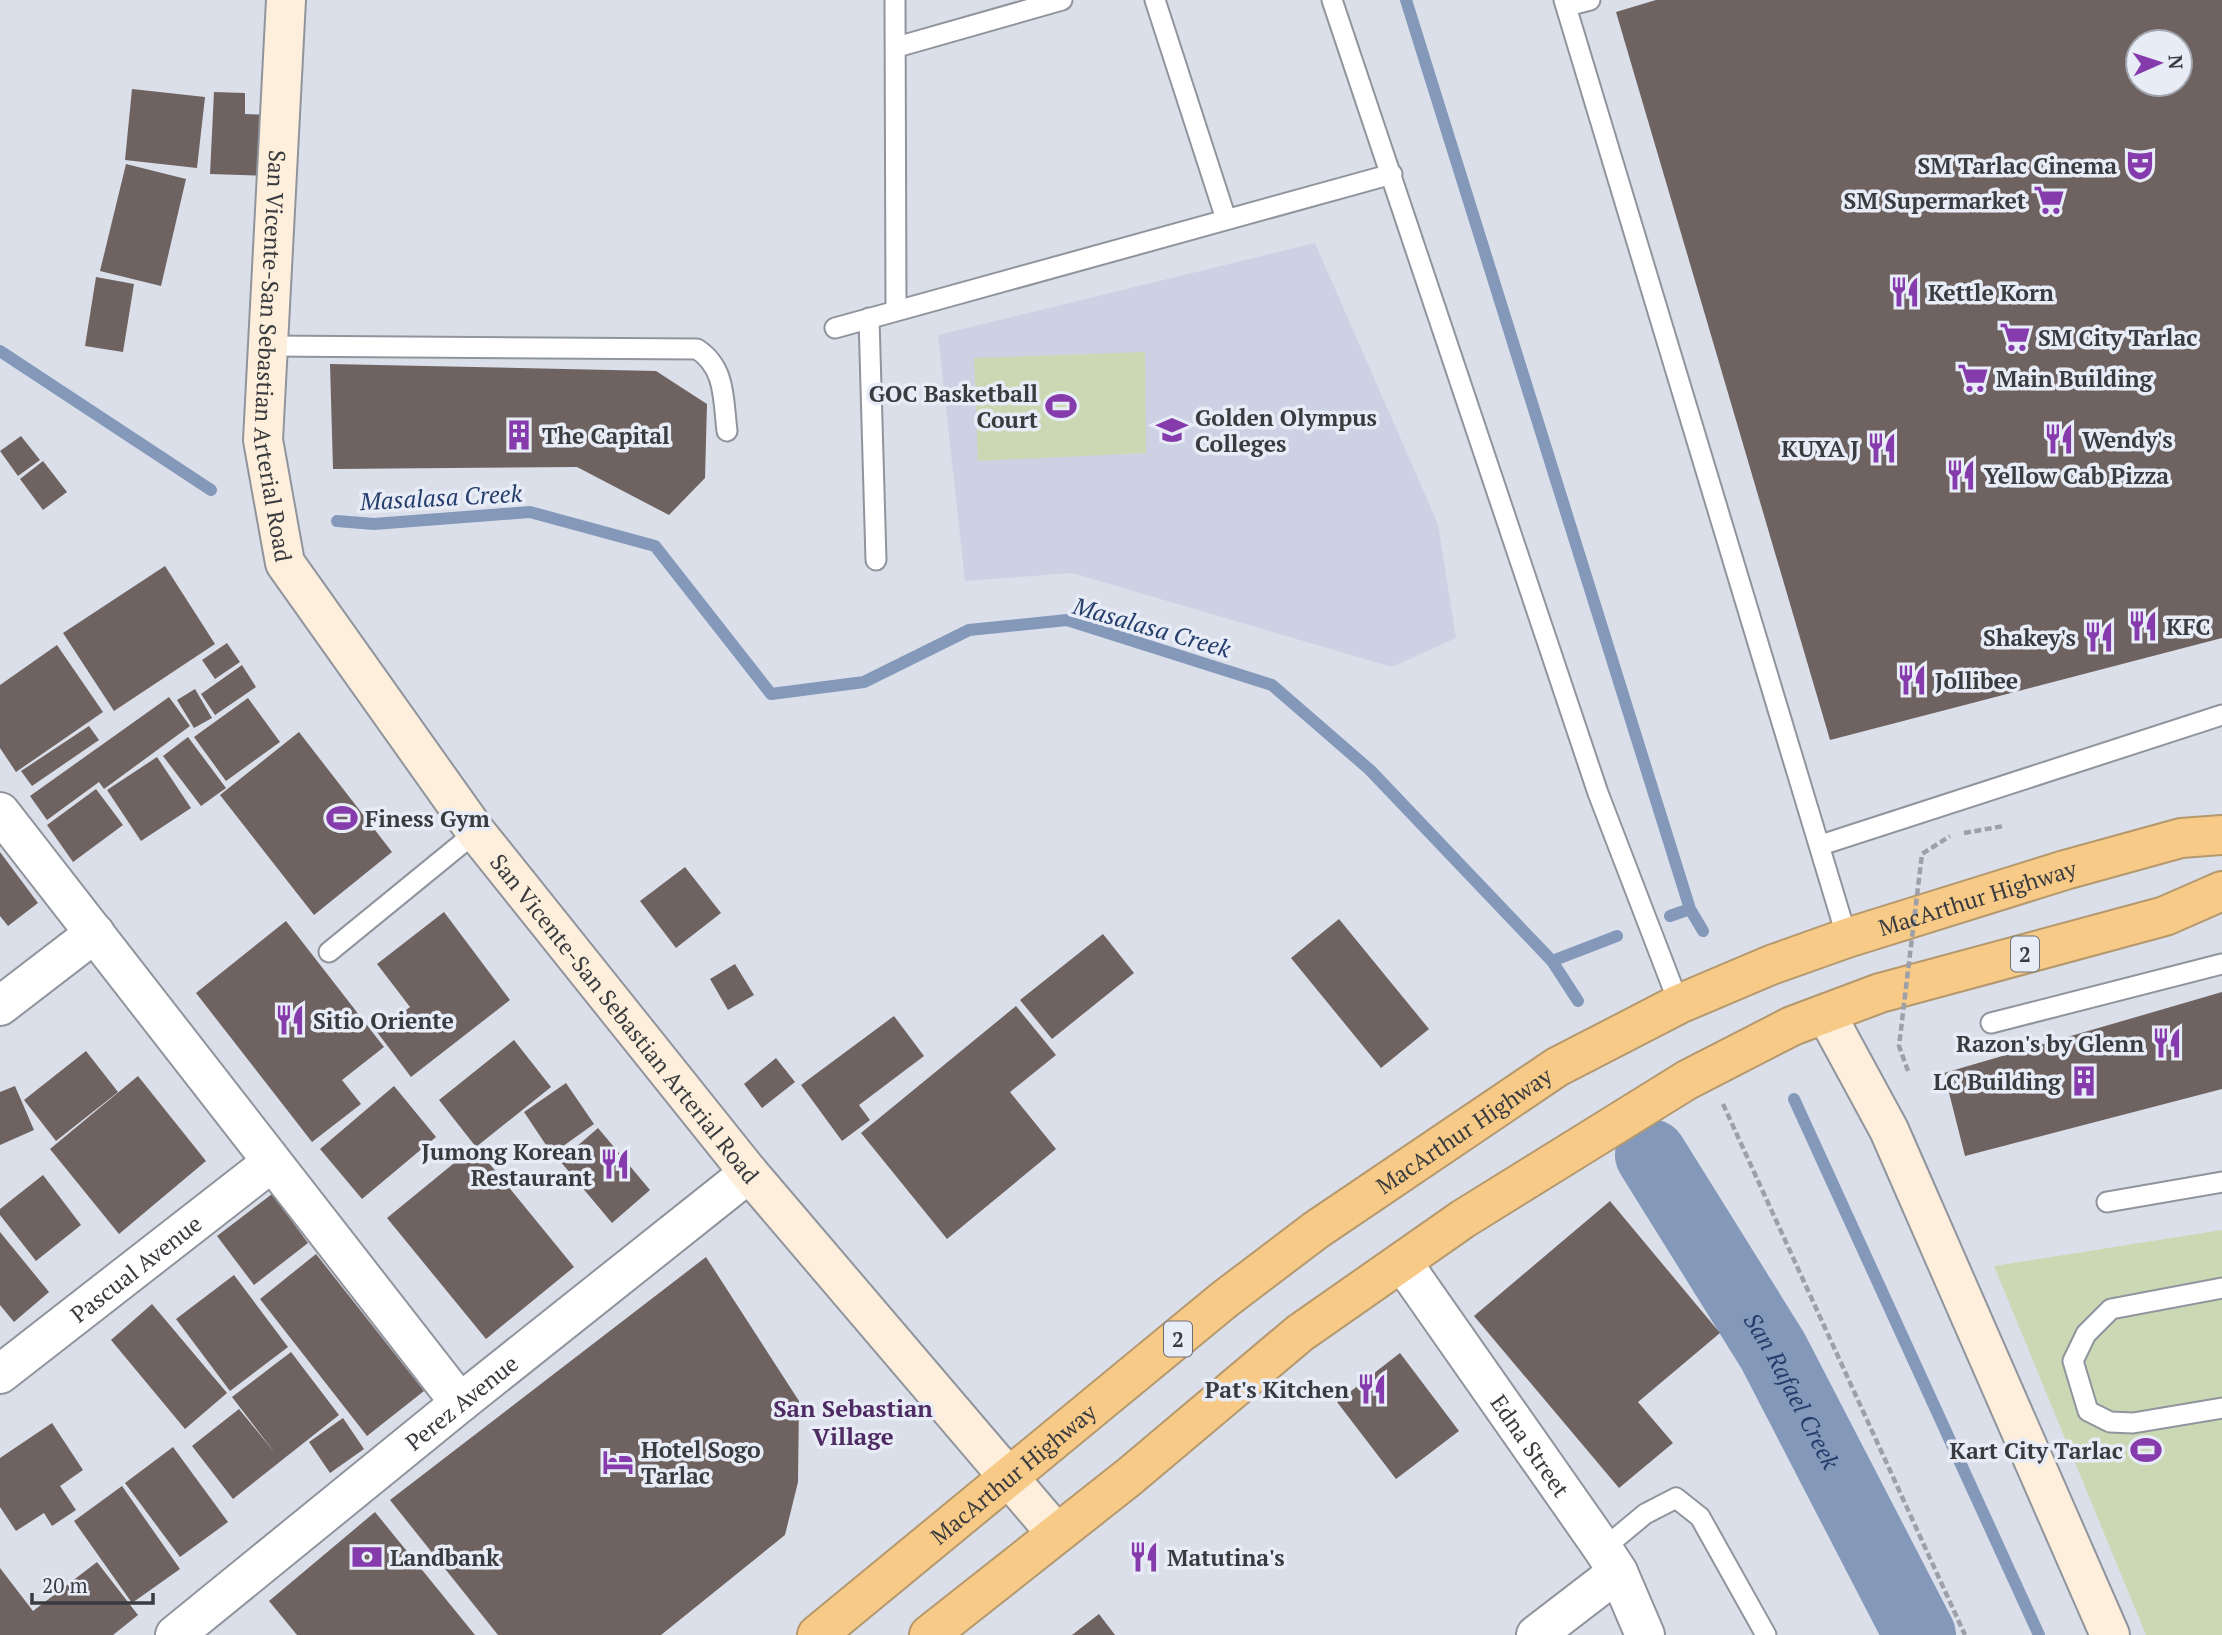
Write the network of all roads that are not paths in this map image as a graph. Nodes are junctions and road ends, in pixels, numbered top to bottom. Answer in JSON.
{"nodes":[{"id":1,"x":286,"y":0,"type":"edge"},
{"id":2,"x":895,"y":0,"type":"edge"},
{"id":3,"x":1062,"y":0,"type":"edge"},
{"id":4,"x":1155,"y":0,"type":"edge"},
{"id":5,"x":1332,"y":0,"type":"edge"},
{"id":6,"x":1590,"y":0,"type":"edge"},
{"id":7,"x":1566,"y":3,"type":"edge"},
{"id":8,"x":897,"y":47,"type":"junction"},
{"id":9,"x":1392,"y":174,"type":"junction"},
{"id":10,"x":1226,"y":219,"type":"junction"},
{"id":11,"x":896,"y":311,"type":"junction"},
{"id":12,"x":869,"y":318,"type":"junction"},
{"id":13,"x":835,"y":328,"type":"dead end"},
{"id":14,"x":268,"y":346,"type":"junction"},
{"id":15,"x":727,"y":431,"type":"dead end"},
{"id":16,"x":876,"y":560,"type":"dead end"},
{"id":17,"x":2222,"y":715,"type":"edge"},
{"id":18,"x":0,"y":812,"type":"edge"},
{"id":19,"x":476,"y":831,"type":"junction"},
{"id":20,"x":2222,"y":835,"type":"edge"},
{"id":21,"x":1821,"y":845,"type":"junction"},
{"id":22,"x":2222,"y":891,"type":"edge"},
{"id":23,"x":96,"y":933,"type":"junction"},
{"id":24,"x":1847,"y":938,"type":"junction"},
{"id":25,"x":329,"y":952,"type":"dead end"},
{"id":26,"x":2222,"y":964,"type":"edge"},
{"id":27,"x":1679,"y":1004,"type":"junction"},
{"id":28,"x":0,"y":1006,"type":"edge"},
{"id":29,"x":1826,"y":1014,"type":"junction"},
{"id":30,"x":1991,"y":1023,"type":"dead end"},
{"id":31,"x":271,"y":1163,"type":"junction"},
{"id":32,"x":749,"y":1173,"type":"junction"},
{"id":33,"x":2222,"y":1182,"type":"edge"},
{"id":34,"x":2107,"y":1202,"type":"dead end"},
{"id":35,"x":1402,"y":1262,"type":"junction"},
{"id":36,"x":2222,"y":1288,"type":"edge"},
{"id":37,"x":0,"y":1374,"type":"edge"},
{"id":38,"x":460,"y":1402,"type":"junction"},
{"id":39,"x":2222,"y":1408,"type":"edge"},
{"id":40,"x":1008,"y":1478,"type":"junction"},
{"id":41,"x":1056,"y":1533,"type":"junction"},
{"id":42,"x":1611,"y":1561,"type":"junction"},
{"id":43,"x":175,"y":1635,"type":"edge"},
{"id":44,"x":817,"y":1635,"type":"edge"},
{"id":45,"x":929,"y":1635,"type":"edge"},
{"id":46,"x":1536,"y":1635,"type":"edge"},
{"id":47,"x":1646,"y":1635,"type":"edge"},
{"id":48,"x":1766,"y":1635,"type":"edge"},
{"id":49,"x":2110,"y":1635,"type":"edge"}],
"edges":[{"from":1,"to":14,"type":"street","name":"San Vicente-San Sebastian Arterial Road"},
{"from":2,"to":8,"type":"lane"},
{"from":3,"to":8,"type":"lane"},
{"from":4,"to":10,"type":"lane"},
{"from":5,"to":9,"type":"lane"},
{"from":6,"to":7,"type":"lane"},
{"from":7,"to":21,"type":"lane"},
{"from":8,"to":11,"type":"lane"},
{"from":9,"to":10,"type":"lane"},
{"from":9,"to":27,"type":"lane"},
{"from":10,"to":11,"type":"lane"},
{"from":11,"to":12,"type":"lane"},
{"from":12,"to":13,"type":"lane"},
{"from":12,"to":16,"type":"lane"},
{"from":14,"to":15,"type":"lane"},
{"from":14,"to":19,"type":"street","name":"San Vicente-San Sebastian Arterial Road"},
{"from":17,"to":21,"type":"lane"},
{"from":18,"to":23,"type":"street"},
{"from":19,"to":25,"type":"lane"},
{"from":19,"to":32,"type":"street","name":"San Vicente-San Sebastian Arterial Road"},
{"from":20,"to":24,"type":"highway","name":"MacArthur Highway","number":"2"},
{"from":21,"to":24,"type":"lane"},
{"from":22,"to":29,"type":"highway","number":"2"},
{"from":23,"to":28,"type":"street"},
{"from":23,"to":31,"type":"street"},
{"from":24,"to":27,"type":"highway","name":"MacArthur Highway","number":"2"},
{"from":26,"to":30,"type":"lane"},
{"from":27,"to":40,"type":"highway","name":"MacArthur Highway","number":"2"},
{"from":29,"to":35,"type":"highway","number":"2"},
{"from":29,"to":49,"type":"street"},
{"from":31,"to":37,"type":"street","name":"Pascual Avenue"},
{"from":31,"to":38,"type":"street"},
{"from":32,"to":38,"type":"street","name":"Perez Avenue"},
{"from":32,"to":40,"type":"street","name":"San Vicente-San Sebastian Arterial Road"},
{"from":33,"to":34,"type":"lane"},
{"from":35,"to":41,"type":"highway","number":"2"},
{"from":35,"to":42,"type":"street","name":"Edna Street"},
{"from":36,"to":39,"type":"lane"},
{"from":38,"to":43,"type":"street","name":"Perez Avenue"},
{"from":40,"to":41,"type":"street","name":"San Vicente-San Sebastian Arterial Road"},
{"from":40,"to":44,"type":"highway","name":"MacArthur Highway","number":"2"},
{"from":41,"to":45,"type":"highway","number":"2"},
{"from":42,"to":46,"type":"street"},
{"from":42,"to":47,"type":"street","name":"Edna Street"},
{"from":42,"to":48,"type":"lane"}]}
